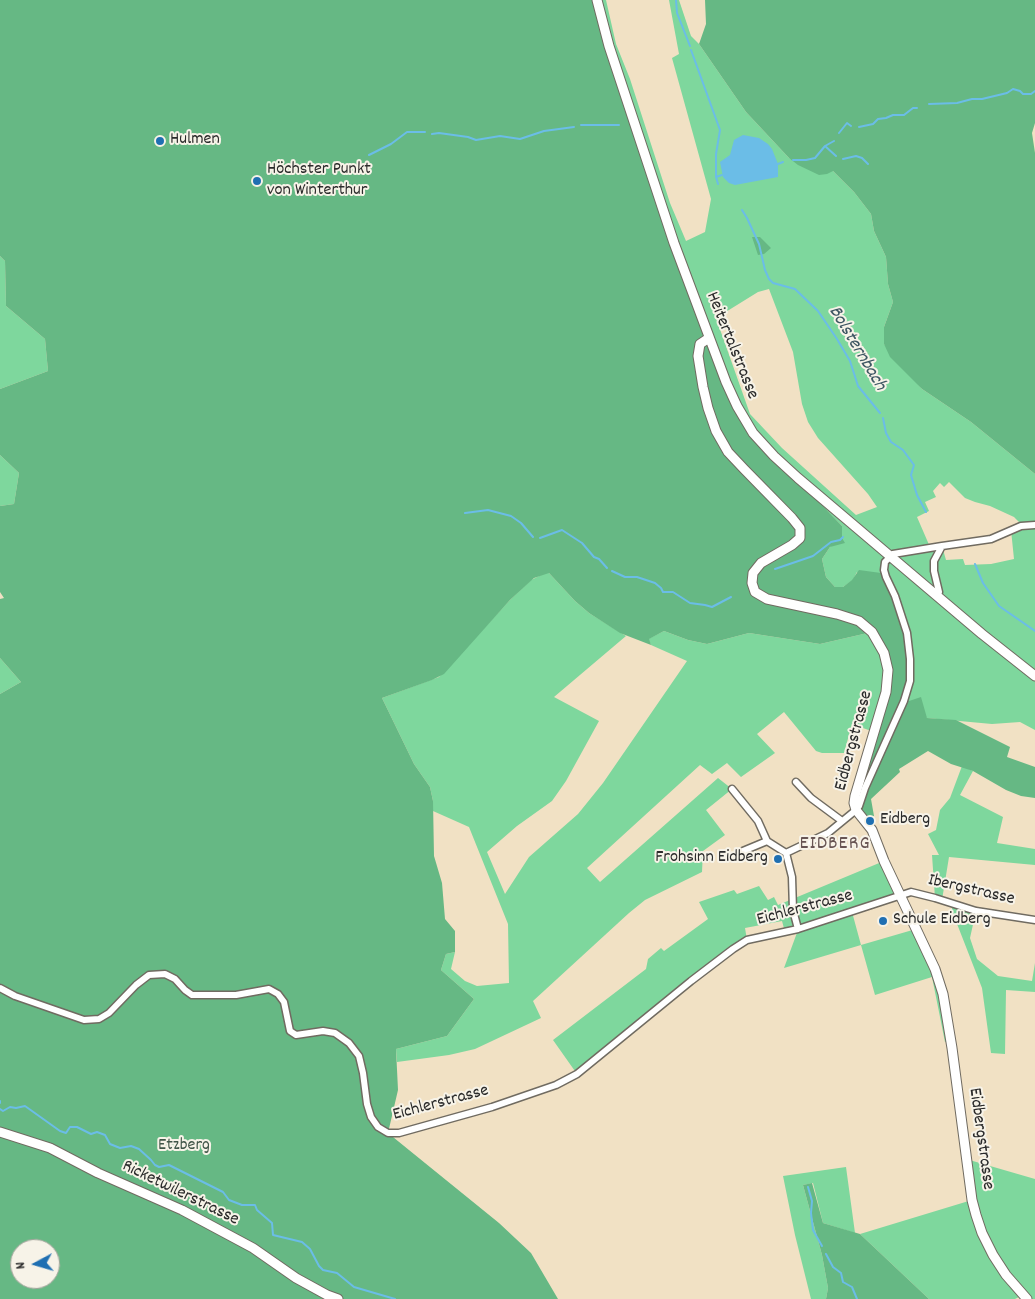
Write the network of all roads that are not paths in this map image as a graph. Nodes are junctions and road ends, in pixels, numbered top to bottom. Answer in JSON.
{"nodes":[{"id":1,"x":598,"y":0,"type":"edge"},
{"id":2,"x":709,"y":338,"type":"junction"},
{"id":3,"x":1035,"y":524,"type":"edge"},
{"id":4,"x":942,"y":546,"type":"junction"},
{"id":5,"x":890,"y":556,"type":"junction"},
{"id":6,"x":938,"y":596,"type":"junction"},
{"id":7,"x":1035,"y":676,"type":"edge"},
{"id":8,"x":796,"y":782,"type":"dead end"},
{"id":9,"x":732,"y":789,"type":"dead end"},
{"id":10,"x":856,"y":810,"type":"junction"},
{"id":11,"x":842,"y":821,"type":"junction"},
{"id":12,"x":767,"y":841,"type":"junction"},
{"id":13,"x":743,"y":851,"type":"dead end"},
{"id":14,"x":786,"y":852,"type":"junction"},
{"id":15,"x":900,"y":894,"type":"junction"},
{"id":16,"x":1035,"y":920,"type":"edge"},
{"id":17,"x":798,"y":929,"type":"junction"},
{"id":18,"x":0,"y":988,"type":"edge"},
{"id":19,"x":0,"y":1132,"type":"edge"},
{"id":20,"x":338,"y":1299,"type":"edge"},
{"id":21,"x":1027,"y":1299,"type":"edge"}],
"edges":[{"from":1,"to":2,"type":"street","name":"Heitertalstrasse"},
{"from":2,"to":5,"type":"street","name":"Heitertalstrasse"},
{"from":2,"to":10,"type":"street","name":"Eidbergstrasse"},
{"from":3,"to":4,"type":"street"},
{"from":4,"to":5,"type":"street"},
{"from":4,"to":6,"type":"street"},
{"from":5,"to":6,"type":"street","name":"Heitertalstrasse"},
{"from":5,"to":10,"type":"street"},
{"from":6,"to":7,"type":"street","name":"Heitertalstrasse"},
{"from":8,"to":11,"type":"street"},
{"from":9,"to":12,"type":"street"},
{"from":10,"to":11,"type":"street"},
{"from":10,"to":15,"type":"street","name":"Eidbergstrasse"},
{"from":11,"to":14,"type":"street"},
{"from":12,"to":13,"type":"street"},
{"from":12,"to":14,"type":"street"},
{"from":14,"to":17,"type":"street"},
{"from":15,"to":16,"type":"street","name":"Ibergstrasse"},
{"from":15,"to":17,"type":"street","name":"Eichlerstrasse"},
{"from":15,"to":21,"type":"street","name":"Eidbergstrasse"},
{"from":17,"to":18,"type":"street","name":"Eichlerstrasse"},
{"from":19,"to":20,"type":"street","name":"Ricketwilerstrasse"}]}
